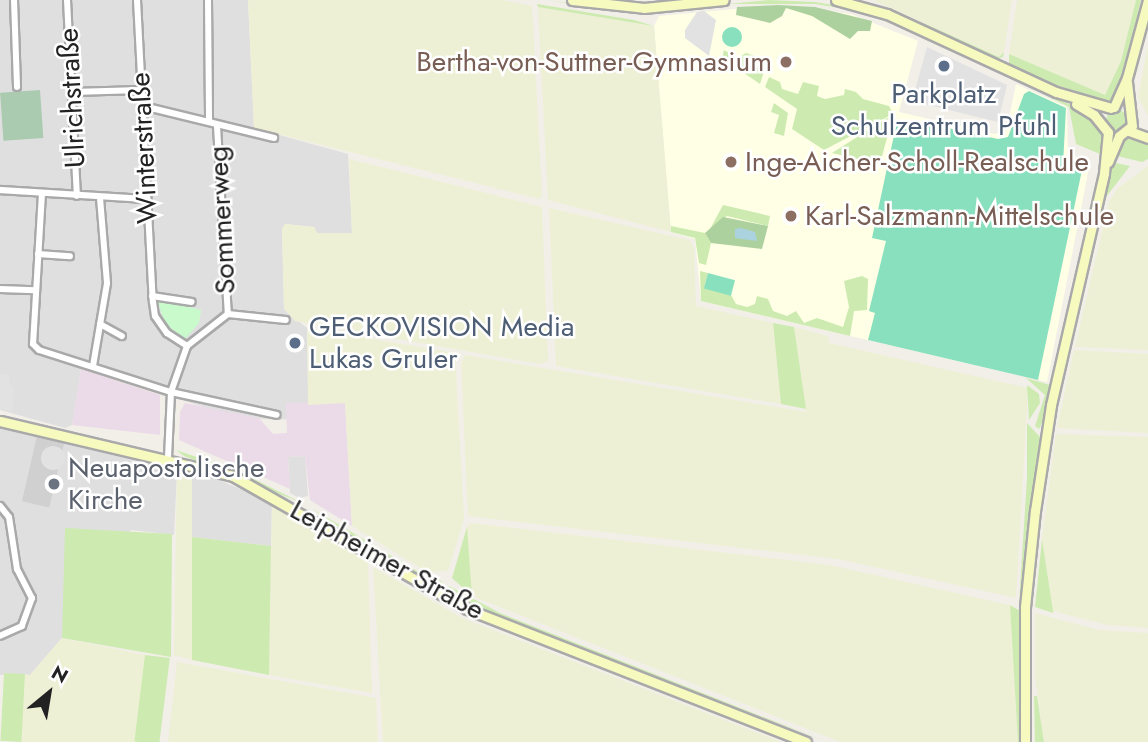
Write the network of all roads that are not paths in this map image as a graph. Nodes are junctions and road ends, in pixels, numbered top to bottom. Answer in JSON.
{"nodes":[{"id":1,"x":14,"y":0,"type":"edge"},
{"id":2,"x":67,"y":0,"type":"edge"},
{"id":3,"x":137,"y":0,"type":"edge"},
{"id":4,"x":208,"y":0,"type":"edge"},
{"id":5,"x":572,"y":0,"type":"edge"},
{"id":6,"x":724,"y":0,"type":"edge"},
{"id":7,"x":836,"y":0,"type":"edge"},
{"id":8,"x":1148,"y":0,"type":"edge"},
{"id":9,"x":1128,"y":78,"type":"junction"},
{"id":10,"x":17,"y":86,"type":"dead end"},
{"id":11,"x":141,"y":90,"type":"junction"},
{"id":12,"x":72,"y":92,"type":"junction"},
{"id":13,"x":1056,"y":92,"type":"junction"},
{"id":14,"x":143,"y":106,"type":"junction"},
{"id":15,"x":1113,"y":107,"type":"junction"},
{"id":16,"x":1127,"y":110,"type":"junction"},
{"id":17,"x":209,"y":121,"type":"junction"},
{"id":18,"x":218,"y":126,"type":"junction"},
{"id":19,"x":1131,"y":126,"type":"junction"},
{"id":20,"x":1106,"y":128,"type":"junction"},
{"id":21,"x":1148,"y":132,"type":"edge"},
{"id":22,"x":1119,"y":136,"type":"junction"},
{"id":23,"x":274,"y":138,"type":"dead end"},
{"id":24,"x":1148,"y":138,"type":"edge"},
{"id":25,"x":1104,"y":173,"type":"junction"},
{"id":26,"x":0,"y":190,"type":"edge"},
{"id":27,"x":42,"y":193,"type":"junction"},
{"id":28,"x":77,"y":196,"type":"junction"},
{"id":29,"x":100,"y":198,"type":"junction"},
{"id":30,"x":147,"y":200,"type":"junction"},
{"id":31,"x":38,"y":254,"type":"junction"},
{"id":32,"x":71,"y":256,"type":"dead end"},
{"id":33,"x":0,"y":289,"type":"edge"},
{"id":34,"x":35,"y":290,"type":"junction"},
{"id":35,"x":152,"y":296,"type":"junction"},
{"id":36,"x":192,"y":302,"type":"dead end"},
{"id":37,"x":228,"y":314,"type":"junction"},
{"id":38,"x":286,"y":320,"type":"dead end"},
{"id":39,"x":100,"y":324,"type":"junction"},
{"id":40,"x":122,"y":336,"type":"dead end"},
{"id":41,"x":187,"y":346,"type":"junction"},
{"id":42,"x":93,"y":366,"type":"junction"},
{"id":43,"x":171,"y":392,"type":"junction"},
{"id":44,"x":277,"y":415,"type":"dead end"},
{"id":45,"x":0,"y":421,"type":"edge"},
{"id":46,"x":168,"y":458,"type":"junction"},
{"id":47,"x":0,"y":506,"type":"edge"},
{"id":48,"x":0,"y":636,"type":"edge"},
{"id":49,"x":806,"y":742,"type":"edge"},
{"id":50,"x":1026,"y":742,"type":"edge"}],
"edges":[{"from":1,"to":10,"type":"street"},
{"from":2,"to":12,"type":"street","name":"Ulrichstraße"},
{"from":3,"to":11,"type":"street","name":"Winterstraße"},
{"from":4,"to":17,"type":"street"},
{"from":5,"to":6,"type":"street"},
{"from":7,"to":13,"type":"street"},
{"from":8,"to":9,"type":"street"},
{"from":9,"to":15,"type":"street"},
{"from":9,"to":16,"type":"street"},
{"from":11,"to":12,"type":"street"},
{"from":11,"to":14,"type":"street","name":"Winterstraße"},
{"from":12,"to":28,"type":"street","name":"Ulrichstraße"},
{"from":13,"to":15,"type":"street"},
{"from":13,"to":20,"type":"street"},
{"from":14,"to":17,"type":"street"},
{"from":14,"to":30,"type":"street","name":"Winterstraße"},
{"from":15,"to":16,"type":"street"},
{"from":15,"to":20,"type":"street"},
{"from":16,"to":19,"type":"street"},
{"from":17,"to":18,"type":"street"},
{"from":18,"to":23,"type":"street"},
{"from":18,"to":37,"type":"street","name":"Sommerweg"},
{"from":19,"to":21,"type":"street"},
{"from":19,"to":22,"type":"street"},
{"from":19,"to":24,"type":"street"},
{"from":20,"to":22,"type":"street"},
{"from":20,"to":25,"type":"street"},
{"from":22,"to":25,"type":"street"},
{"from":25,"to":50,"type":"street"},
{"from":26,"to":27,"type":"street"},
{"from":27,"to":28,"type":"street"},
{"from":27,"to":31,"type":"street"},
{"from":28,"to":29,"type":"street"},
{"from":29,"to":30,"type":"street"},
{"from":29,"to":39,"type":"street"},
{"from":30,"to":35,"type":"street","name":"Winterstraße"},
{"from":31,"to":32,"type":"street"},
{"from":31,"to":34,"type":"street"},
{"from":33,"to":34,"type":"street"},
{"from":34,"to":42,"type":"street"},
{"from":35,"to":36,"type":"street"},
{"from":35,"to":41,"type":"street","name":"Winterstraße"},
{"from":37,"to":38,"type":"street"},
{"from":37,"to":41,"type":"street"},
{"from":39,"to":40,"type":"street"},
{"from":39,"to":42,"type":"street"},
{"from":41,"to":43,"type":"street"},
{"from":42,"to":43,"type":"street"},
{"from":43,"to":44,"type":"street"},
{"from":43,"to":46,"type":"street"},
{"from":45,"to":46,"type":"street","name":"Leipheimer Straße"},
{"from":46,"to":49,"type":"street","name":"Leipheimer Straße"},
{"from":47,"to":48,"type":"street"}]}
